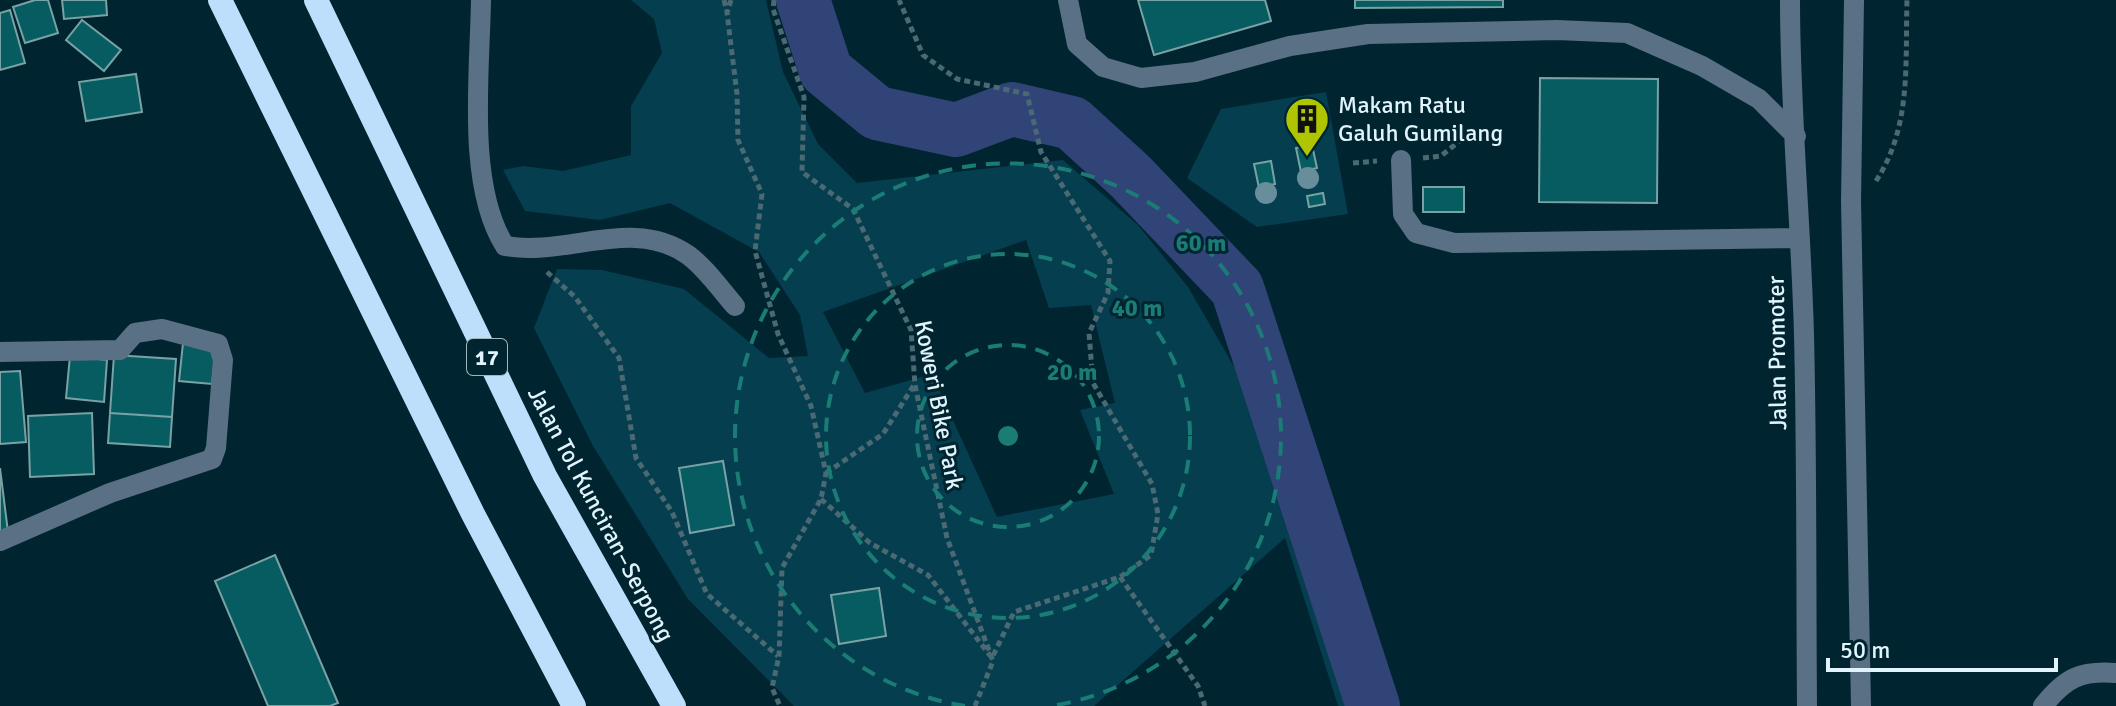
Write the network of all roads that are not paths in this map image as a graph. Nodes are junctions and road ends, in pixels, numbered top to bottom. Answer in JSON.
{"nodes":[{"id":1,"x":220,"y":0,"type":"edge"},
{"id":2,"x":316,"y":0,"type":"edge"},
{"id":3,"x":481,"y":0,"type":"edge"},
{"id":4,"x":1068,"y":0,"type":"edge"},
{"id":5,"x":1790,"y":0,"type":"edge"},
{"id":6,"x":1854,"y":0,"type":"edge"},
{"id":7,"x":1796,"y":136,"type":"junction"},
{"id":8,"x":1401,"y":160,"type":"dead end"},
{"id":9,"x":1800,"y":238,"type":"junction"},
{"id":10,"x":735,"y":306,"type":"dead end"},
{"id":11,"x":0,"y":352,"type":"edge"},
{"id":12,"x":0,"y":541,"type":"edge"},
{"id":13,"x":2116,"y":673,"type":"edge"},
{"id":14,"x":574,"y":706,"type":"edge"},
{"id":15,"x":674,"y":706,"type":"edge"},
{"id":16,"x":1807,"y":706,"type":"edge"},
{"id":17,"x":1861,"y":706,"type":"edge"},
{"id":18,"x":2043,"y":706,"type":"edge"}],
"edges":[{"from":1,"to":14,"type":"highway"},
{"from":2,"to":15,"type":"highway","name":"Jalan Tol Kunciran–Serpong","number":"17"},
{"from":3,"to":10,"type":"street"},
{"from":4,"to":7,"type":"street"},
{"from":5,"to":7,"type":"street","name":"Jalan Promoter"},
{"from":6,"to":17,"type":"street"},
{"from":7,"to":9,"type":"street","name":"Jalan Promoter"},
{"from":8,"to":9,"type":"street"},
{"from":9,"to":16,"type":"street","name":"Jalan Promoter"},
{"from":11,"to":12,"type":"street"},
{"from":13,"to":18,"type":"street"}]}
